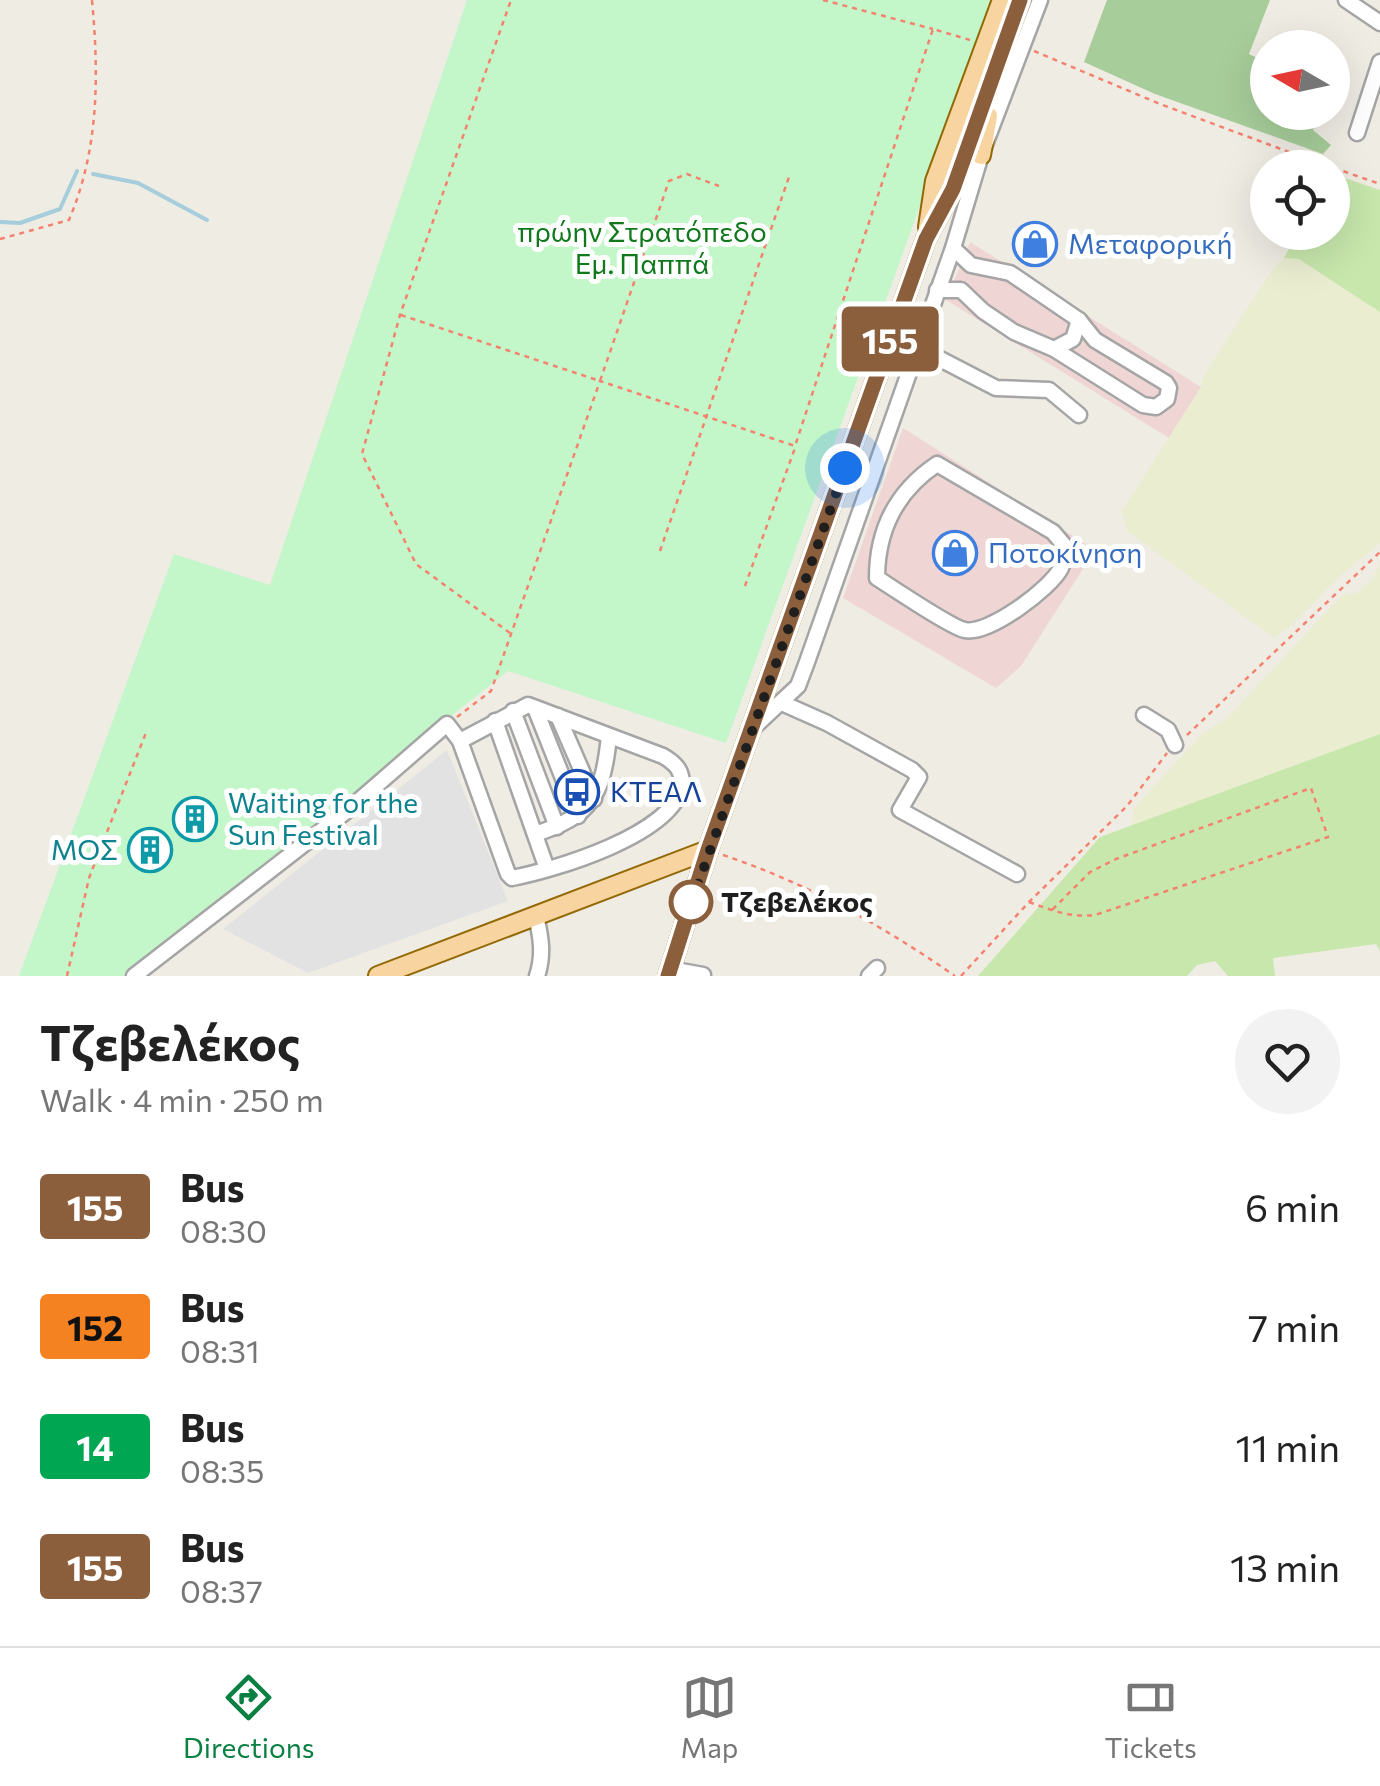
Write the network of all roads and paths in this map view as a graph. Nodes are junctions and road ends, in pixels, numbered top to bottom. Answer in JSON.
{"nodes":[{"id":1,"x":92,"y":0,"type":"edge"},
{"id":2,"x":511,"y":0,"type":"edge"},
{"id":3,"x":823,"y":0,"type":"edge"},
{"id":4,"x":1002,"y":0,"type":"edge"},
{"id":5,"x":1020,"y":0,"type":"edge"},
{"id":6,"x":1040,"y":0,"type":"edge"},
{"id":7,"x":1346,"y":0,"type":"edge"},
{"id":8,"x":1380,"y":23,"type":"edge"},
{"id":9,"x":933,"y":29,"type":"junction"},
{"id":10,"x":986,"y":45,"type":"junction"},
{"id":11,"x":1023,"y":47,"type":"junction"},
{"id":12,"x":998,"y":62,"type":"junction"},
{"id":13,"x":1380,"y":62,"type":"edge"},
{"id":14,"x":1357,"y":133,"type":"dead end"},
{"id":15,"x":1284,"y":150,"type":"edge"},
{"id":16,"x":982,"y":156,"type":"junction"},
{"id":17,"x":790,"y":174,"type":"dead end"},
{"id":18,"x":1350,"y":174,"type":"edge"},
{"id":19,"x":1380,"y":184,"type":"edge"},
{"id":20,"x":719,"y":186,"type":"dead end"},
{"id":21,"x":0,"y":239,"type":"edge"},
{"id":22,"x":926,"y":239,"type":"junction"},
{"id":23,"x":953,"y":248,"type":"junction"},
{"id":24,"x":971,"y":265,"type":"junction"},
{"id":25,"x":937,"y":290,"type":"junction"},
{"id":26,"x":962,"y":290,"type":"junction"},
{"id":27,"x":400,"y":315,"type":"junction"},
{"id":28,"x":1079,"y":320,"type":"junction"},
{"id":29,"x":917,"y":347,"type":"junction"},
{"id":30,"x":1054,"y":349,"type":"junction"},
{"id":31,"x":600,"y":380,"type":"junction"},
{"id":32,"x":1079,"y":415,"type":"dead end"},
{"id":33,"x":708,"y":417,"type":"junction"},
{"id":34,"x":796,"y":446,"type":"junction"},
{"id":35,"x":859,"y":510,"type":"junction"},
{"id":36,"x":887,"y":520,"type":"junction"},
{"id":37,"x":660,"y":551,"type":"dead end"},
{"id":38,"x":1380,"y":552,"type":"edge"},
{"id":39,"x":745,"y":586,"type":"dead end"},
{"id":40,"x":511,"y":634,"type":"junction"},
{"id":41,"x":782,"y":703,"type":"junction"},
{"id":42,"x":535,"y":708,"type":"junction"},
{"id":43,"x":513,"y":710,"type":"junction"},
{"id":44,"x":1144,"y":715,"type":"dead end"},
{"id":45,"x":558,"y":716,"type":"junction"},
{"id":46,"x":495,"y":721,"type":"junction"},
{"id":47,"x":447,"y":724,"type":"junction"},
{"id":48,"x":146,"y":730,"type":"dead end"},
{"id":49,"x":751,"y":730,"type":"junction"},
{"id":50,"x":610,"y":736,"type":"junction"},
{"id":51,"x":460,"y":741,"type":"junction"},
{"id":52,"x":1176,"y":745,"type":"junction"},
{"id":53,"x":594,"y":799,"type":"junction"},
{"id":54,"x":578,"y":816,"type":"junction"},
{"id":55,"x":557,"y":827,"type":"junction"},
{"id":56,"x":535,"y":834,"type":"junction"},
{"id":57,"x":708,"y":850,"type":"junction"},
{"id":58,"x":547,"y":869,"type":"junction"},
{"id":59,"x":1018,"y":874,"type":"dead end"},
{"id":60,"x":1029,"y":902,"type":"junction"},
{"id":61,"x":1052,"y":910,"type":"junction"},
{"id":62,"x":536,"y":916,"type":"junction"},
{"id":63,"x":703,"y":971,"type":"edge"},
{"id":64,"x":669,"y":973,"type":"edge"},
{"id":65,"x":67,"y":976,"type":"edge"},
{"id":66,"x":134,"y":976,"type":"edge"},
{"id":67,"x":378,"y":976,"type":"edge"},
{"id":68,"x":537,"y":976,"type":"edge"},
{"id":69,"x":955,"y":976,"type":"edge"},
{"id":70,"x":961,"y":976,"type":"edge"}],
"edges":[{"from":1,"to":21,"type":"path"},
{"from":2,"to":27,"type":"path"},
{"from":3,"to":9,"type":"path"},
{"from":4,"to":10,"type":"main road"},
{"from":5,"to":12,"type":"main road"},
{"from":6,"to":11,"type":"street"},
{"from":7,"to":8,"type":"street"},
{"from":9,"to":10,"type":"path"},
{"from":9,"to":34,"type":"path"},
{"from":10,"to":22,"type":"main road"},
{"from":11,"to":15,"type":"path"},
{"from":11,"to":16,"type":"street"},
{"from":12,"to":16,"type":"main road"},
{"from":12,"to":22,"type":"main road"},
{"from":13,"to":14,"type":"street"},
{"from":16,"to":23,"type":"street"},
{"from":17,"to":33,"type":"path"},
{"from":18,"to":19,"type":"path"},
{"from":20,"to":31,"type":"path"},
{"from":22,"to":49,"type":"main road"},
{"from":23,"to":24,"type":"street"},
{"from":23,"to":25,"type":"street"},
{"from":24,"to":26,"type":"street"},
{"from":24,"to":28,"type":"street"},
{"from":25,"to":26,"type":"street"},
{"from":25,"to":29,"type":"street"},
{"from":26,"to":30,"type":"street"},
{"from":27,"to":31,"type":"path"},
{"from":27,"to":40,"type":"path"},
{"from":28,"to":30,"type":"street"},
{"from":28,"to":30,"type":"street"},
{"from":29,"to":32,"type":"street"},
{"from":29,"to":35,"type":"street"},
{"from":31,"to":33,"type":"path"},
{"from":31,"to":40,"type":"path"},
{"from":33,"to":34,"type":"path"},
{"from":33,"to":37,"type":"path"},
{"from":34,"to":39,"type":"path"},
{"from":35,"to":36,"type":"street"},
{"from":35,"to":41,"type":"street"},
{"from":36,"to":36,"type":"street"},
{"from":38,"to":52,"type":"path"},
{"from":40,"to":47,"type":"path"},
{"from":41,"to":49,"type":"street"},
{"from":41,"to":59,"type":"street"},
{"from":42,"to":43,"type":"street"},
{"from":42,"to":45,"type":"street"},
{"from":42,"to":54,"type":"street"},
{"from":43,"to":46,"type":"street"},
{"from":43,"to":55,"type":"street"},
{"from":44,"to":52,"type":"street"},
{"from":45,"to":50,"type":"street"},
{"from":45,"to":53,"type":"street"},
{"from":46,"to":51,"type":"street"},
{"from":46,"to":56,"type":"street"},
{"from":47,"to":51,"type":"street"},
{"from":47,"to":66,"type":"street"},
{"from":48,"to":65,"type":"path"},
{"from":49,"to":57,"type":"main road"},
{"from":50,"to":53,"type":"street"},
{"from":50,"to":58,"type":"street"},
{"from":51,"to":58,"type":"street"},
{"from":52,"to":60,"type":"path"},
{"from":53,"to":54,"type":"street"},
{"from":54,"to":55,"type":"street"},
{"from":55,"to":56,"type":"street"},
{"from":56,"to":58,"type":"street"},
{"from":57,"to":62,"type":"main road"},
{"from":57,"to":64,"type":"main road"},
{"from":57,"to":69,"type":"path"},
{"from":60,"to":61,"type":"path"},
{"from":60,"to":70,"type":"path"},
{"from":61,"to":61,"type":"path"},
{"from":62,"to":67,"type":"main road"},
{"from":62,"to":68,"type":"street"},
{"from":63,"to":64,"type":"street"}]}
